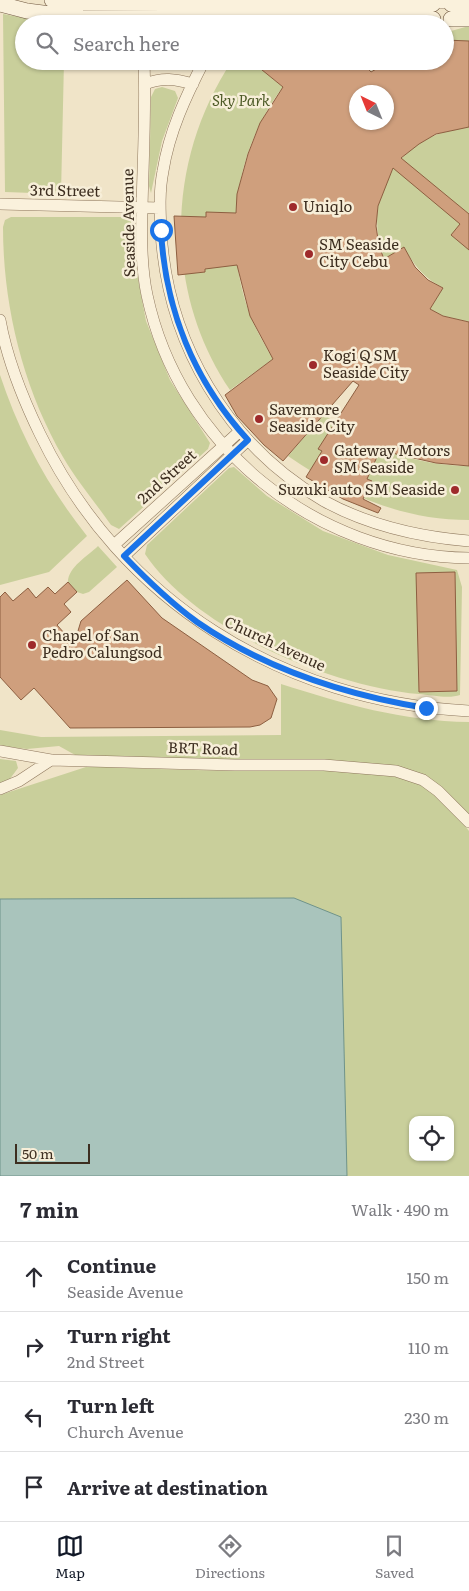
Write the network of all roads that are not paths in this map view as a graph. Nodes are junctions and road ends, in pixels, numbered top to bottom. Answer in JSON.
{"nodes":[{"id":1,"x":52,"y":0,"type":"edge"},
{"id":2,"x":142,"y":3,"type":"junction"},
{"id":3,"x":0,"y":4,"type":"edge"},
{"id":4,"x":469,"y":4,"type":"edge"},
{"id":5,"x":442,"y":8,"type":"edge"},
{"id":6,"x":51,"y":15,"type":"edge"},
{"id":7,"x":142,"y":15,"type":"edge"},
{"id":8,"x":325,"y":15,"type":"edge"},
{"id":9,"x":469,"y":19,"type":"edge"},
{"id":10,"x":144,"y":70,"type":"edge"},
{"id":11,"x":200,"y":70,"type":"edge"},
{"id":12,"x":144,"y":84,"type":"junction"},
{"id":13,"x":193,"y":84,"type":"junction"},
{"id":14,"x":0,"y":204,"type":"edge"},
{"id":15,"x":142,"y":207,"type":"junction"},
{"id":16,"x":160,"y":208,"type":"junction"},
{"id":17,"x":0,"y":320,"type":"edge"},
{"id":18,"x":240,"y":431,"type":"junction"},
{"id":19,"x":248,"y":440,"type":"junction"},
{"id":20,"x":223,"y":446,"type":"junction"},
{"id":21,"x":232,"y":456,"type":"junction"},
{"id":22,"x":469,"y":541,"type":"edge"},
{"id":23,"x":114,"y":545,"type":"junction"},
{"id":24,"x":124,"y":556,"type":"junction"},
{"id":25,"x":469,"y":558,"type":"edge"},
{"id":26,"x":469,"y":711,"type":"edge"},
{"id":27,"x":0,"y":751,"type":"edge"},
{"id":28,"x":51,"y":760,"type":"junction"},
{"id":29,"x":0,"y":789,"type":"edge"},
{"id":30,"x":469,"y":822,"type":"edge"}],
"edges":[{"from":1,"to":2,"type":"main road"},
{"from":2,"to":5,"type":"main road"},
{"from":2,"to":7,"type":"street"},
{"from":3,"to":6,"type":"main road"},
{"from":4,"to":5,"type":"main road"},
{"from":5,"to":8,"type":"main road"},
{"from":5,"to":9,"type":"main road"},
{"from":10,"to":12,"type":"street","name":"Seaside Avenue"},
{"from":11,"to":13,"type":"street","name":"Seaside Avenue"},
{"from":12,"to":13,"type":"street"},
{"from":12,"to":15,"type":"street","name":"Seaside Avenue"},
{"from":13,"to":16,"type":"street","name":"Seaside Avenue"},
{"from":14,"to":15,"type":"street","name":"3rd Street"},
{"from":15,"to":16,"type":"street","name":"3rd Street"},
{"from":15,"to":20,"type":"street","name":"Seaside Avenue"},
{"from":16,"to":18,"type":"street","name":"Seaside Avenue"},
{"from":17,"to":23,"type":"street","name":"Church Avenue"},
{"from":18,"to":19,"type":"street","name":"Seaside Avenue"},
{"from":18,"to":20,"type":"street","name":"2nd Street"},
{"from":19,"to":21,"type":"street","name":"2nd Street"},
{"from":19,"to":22,"type":"street","name":"Seaside Avenue"},
{"from":20,"to":21,"type":"street","name":"Seaside Avenue"},
{"from":20,"to":23,"type":"street","name":"2nd Street"},
{"from":21,"to":24,"type":"street","name":"2nd Street"},
{"from":21,"to":25,"type":"street","name":"Seaside Avenue"},
{"from":23,"to":24,"type":"street","name":"Church Avenue"},
{"from":24,"to":26,"type":"street","name":"Church Avenue"},
{"from":27,"to":28,"type":"street","name":"BRT Road"},
{"from":28,"to":29,"type":"street"},
{"from":28,"to":30,"type":"street","name":"BRT Road"}]}
